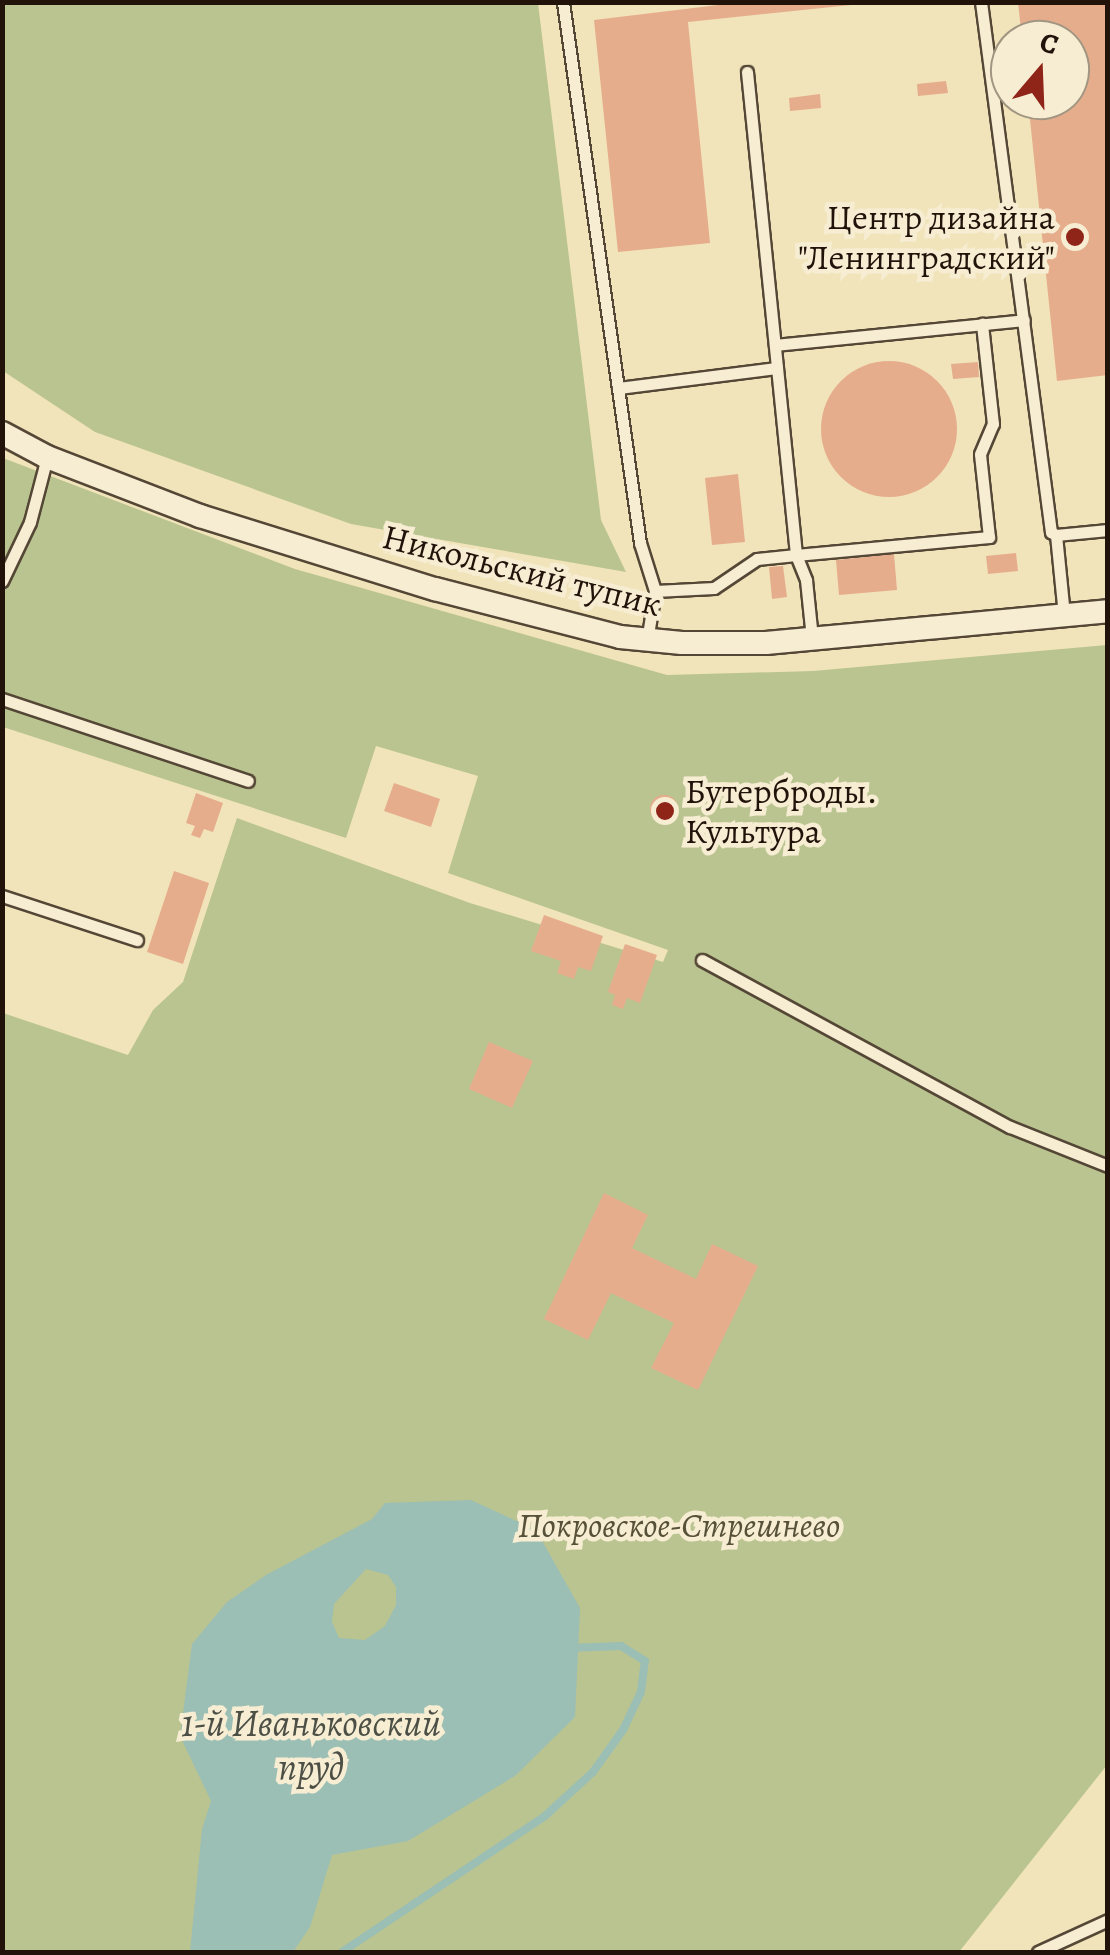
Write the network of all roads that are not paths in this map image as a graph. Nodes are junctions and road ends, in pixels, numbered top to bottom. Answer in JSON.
{"nodes":[{"id":1,"x":563,"y":2,"type":"edge"},
{"id":2,"x":980,"y":2,"type":"edge"},
{"id":3,"x":747,"y":72,"type":"dead end"},
{"id":4,"x":1024,"y":320,"type":"junction"},
{"id":5,"x":982,"y":324,"type":"junction"},
{"id":6,"x":775,"y":345,"type":"junction"},
{"id":7,"x":777,"y":368,"type":"junction"},
{"id":8,"x":618,"y":388,"type":"junction"},
{"id":9,"x":2,"y":433,"type":"edge"},
{"id":10,"x":47,"y":457,"type":"junction"},
{"id":11,"x":1108,"y":530,"type":"edge"},
{"id":12,"x":1056,"y":535,"type":"junction"},
{"id":13,"x":796,"y":555,"type":"junction"},
{"id":14,"x":2,"y":581,"type":"edge"},
{"id":15,"x":655,"y":591,"type":"junction"},
{"id":16,"x":1108,"y":610,"type":"edge"},
{"id":17,"x":1064,"y":615,"type":"junction"},
{"id":18,"x":812,"y":638,"type":"junction"},
{"id":19,"x":647,"y":640,"type":"junction"},
{"id":20,"x":2,"y":699,"type":"edge"},
{"id":21,"x":248,"y":781,"type":"dead end"},
{"id":22,"x":2,"y":896,"type":"edge"},
{"id":23,"x":137,"y":940,"type":"dead end"},
{"id":24,"x":702,"y":960,"type":"dead end"},
{"id":25,"x":1108,"y":1166,"type":"edge"},
{"id":26,"x":1108,"y":1920,"type":"edge"},
{"id":27,"x":1038,"y":1952,"type":"edge"}],
"edges":[{"from":1,"to":8,"type":"lane"},
{"from":2,"to":4,"type":"lane"},
{"from":3,"to":6,"type":"lane"},
{"from":4,"to":5,"type":"lane"},
{"from":4,"to":12,"type":"lane"},
{"from":5,"to":6,"type":"lane"},
{"from":5,"to":13,"type":"lane"},
{"from":6,"to":7,"type":"lane"},
{"from":7,"to":8,"type":"lane"},
{"from":7,"to":13,"type":"lane"},
{"from":8,"to":15,"type":"lane"},
{"from":9,"to":10,"type":"street","name":"Никольский тупик"},
{"from":10,"to":14,"type":"lane"},
{"from":10,"to":19,"type":"street","name":"Никольский тупик"},
{"from":11,"to":12,"type":"lane"},
{"from":12,"to":17,"type":"lane"},
{"from":13,"to":15,"type":"lane"},
{"from":13,"to":18,"type":"lane"},
{"from":15,"to":19,"type":"lane"},
{"from":16,"to":17,"type":"street","name":"Никольский тупик"},
{"from":17,"to":18,"type":"street","name":"Никольский тупик"},
{"from":18,"to":19,"type":"street","name":"Никольский тупик"},
{"from":20,"to":21,"type":"lane"},
{"from":22,"to":23,"type":"lane"},
{"from":24,"to":25,"type":"lane"},
{"from":26,"to":27,"type":"lane"}]}
